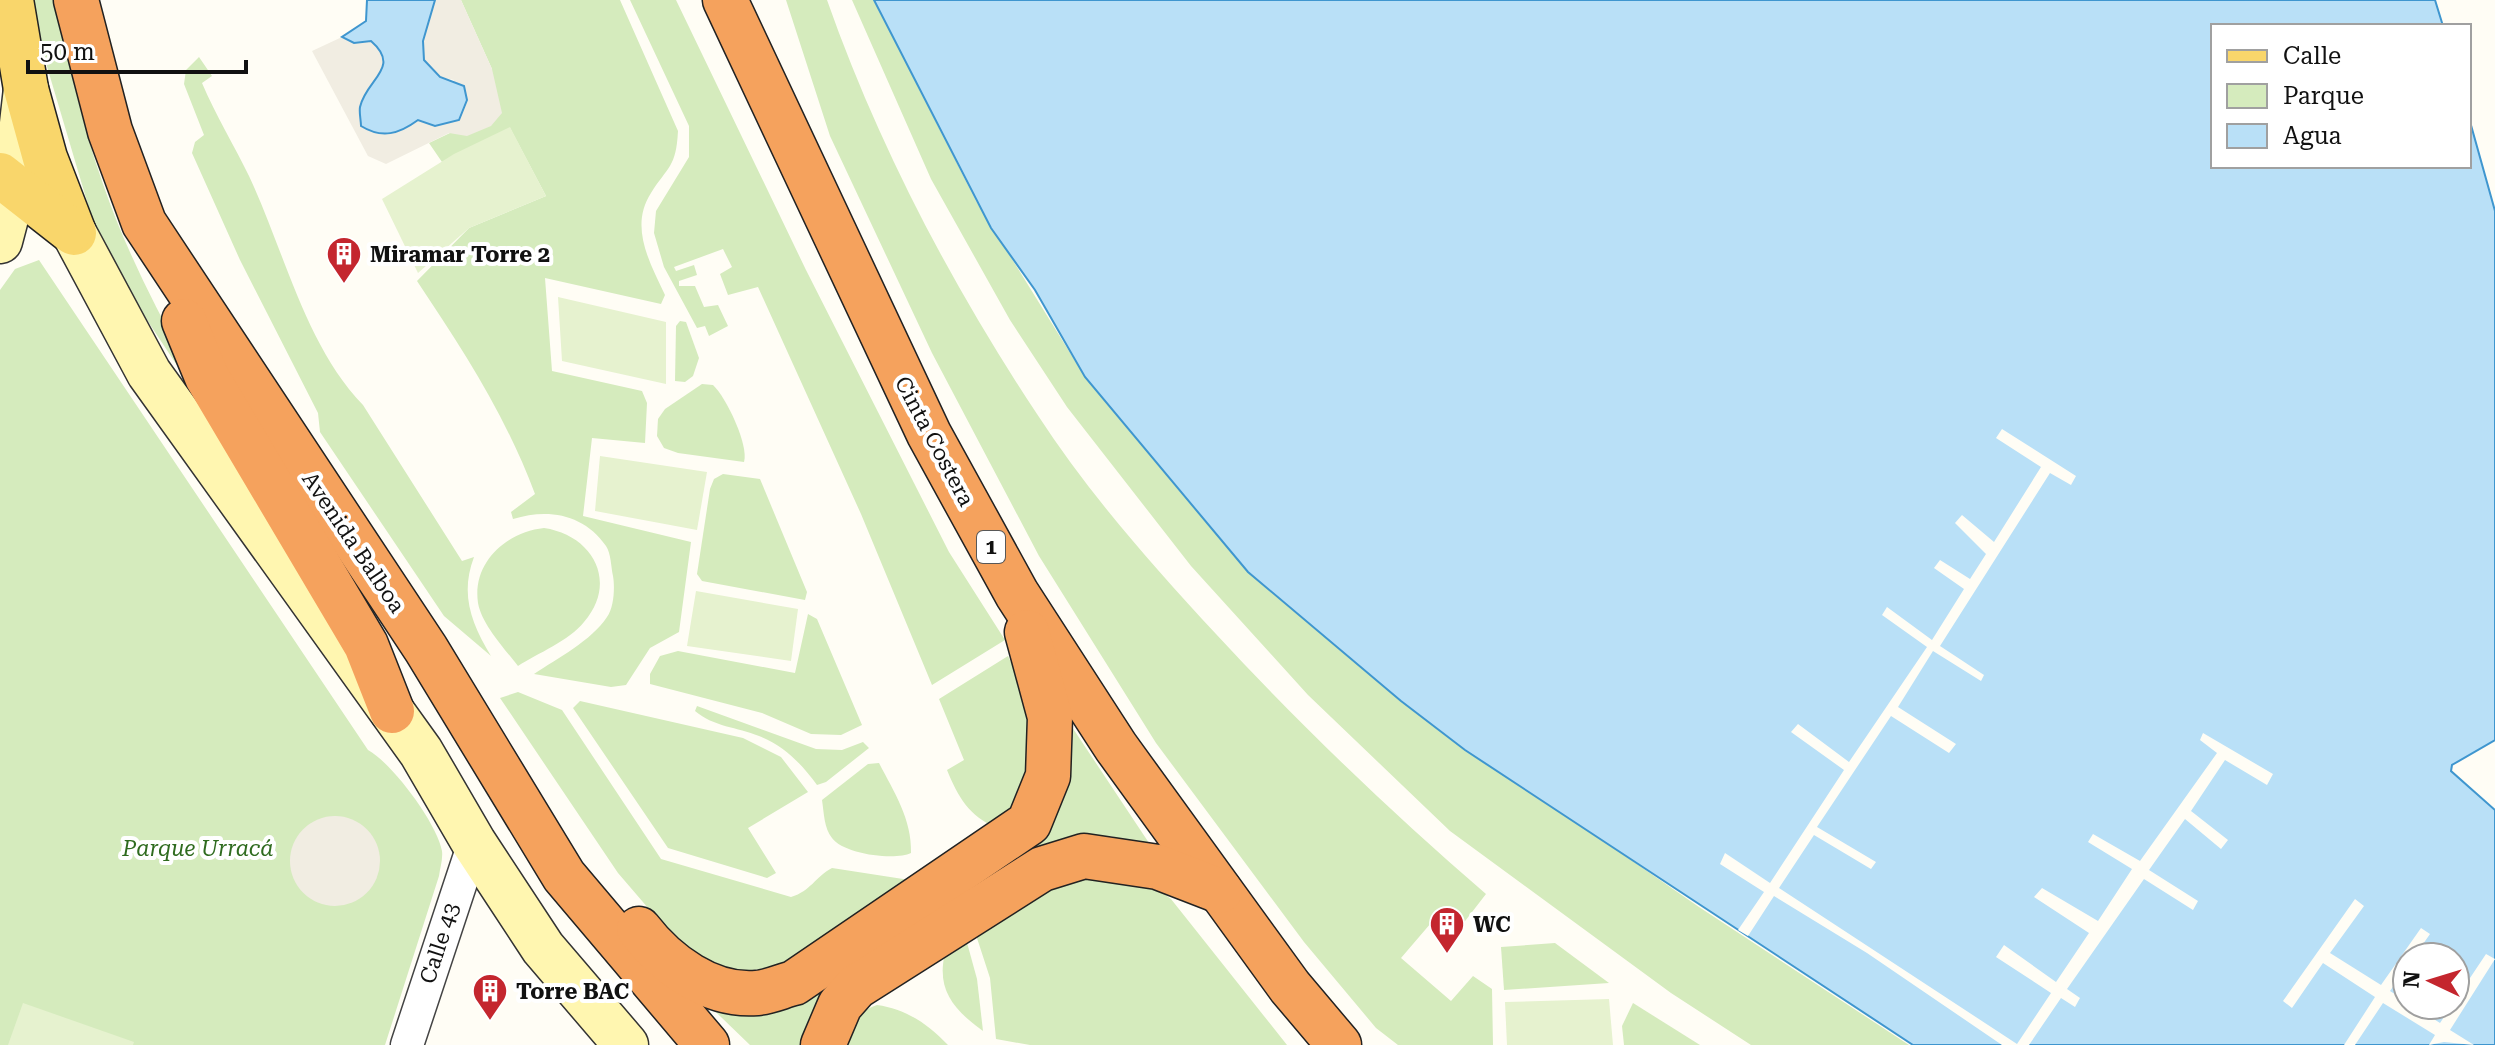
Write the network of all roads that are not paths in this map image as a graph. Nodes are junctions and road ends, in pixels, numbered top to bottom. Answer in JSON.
{"nodes":[{"id":1,"x":11,"y":0,"type":"edge"},
{"id":2,"x":76,"y":0,"type":"edge"},
{"id":3,"x":725,"y":0,"type":"edge"},
{"id":4,"x":13,"y":91,"type":"edge"},
{"id":5,"x":20,"y":172,"type":"edge"},
{"id":6,"x":144,"y":223,"type":"junction"},
{"id":7,"x":0,"y":241,"type":"edge"},
{"id":8,"x":1017,"y":594,"type":"junction"},
{"id":9,"x":392,"y":711,"type":"junction"},
{"id":10,"x":494,"y":762,"type":"junction"},
{"id":11,"x":474,"y":843,"type":"junction"},
{"id":12,"x":1220,"y":891,"type":"junction"},
{"id":13,"x":407,"y":1045,"type":"edge"},
{"id":14,"x":626,"y":1045,"type":"edge"},
{"id":15,"x":707,"y":1045,"type":"edge"},
{"id":16,"x":823,"y":1045,"type":"edge"},
{"id":17,"x":1339,"y":1045,"type":"edge"}],
"edges":[{"from":1,"to":4,"type":"main road"},
{"from":2,"to":6,"type":"highway","name":"Avenida Balboa"},
{"from":3,"to":8,"type":"highway","name":"Cinta Costera","number":"1"},
{"from":4,"to":5,"type":"main road"},
{"from":5,"to":7,"type":"main road"},
{"from":5,"to":9,"type":"main road"},
{"from":6,"to":9,"type":"highway"},
{"from":6,"to":10,"type":"highway","name":"Avenida Balboa"},
{"from":8,"to":10,"type":"highway"},
{"from":8,"to":12,"type":"highway","name":"Cinta Costera","number":"1"},
{"from":9,"to":11,"type":"main road"},
{"from":10,"to":15,"type":"highway","name":"Avenida Balboa"},
{"from":11,"to":13,"type":"street","name":"Calle 43"},
{"from":11,"to":14,"type":"main road"},
{"from":12,"to":16,"type":"highway"},
{"from":12,"to":17,"type":"highway","name":"Cinta Costera","number":"1"}]}
